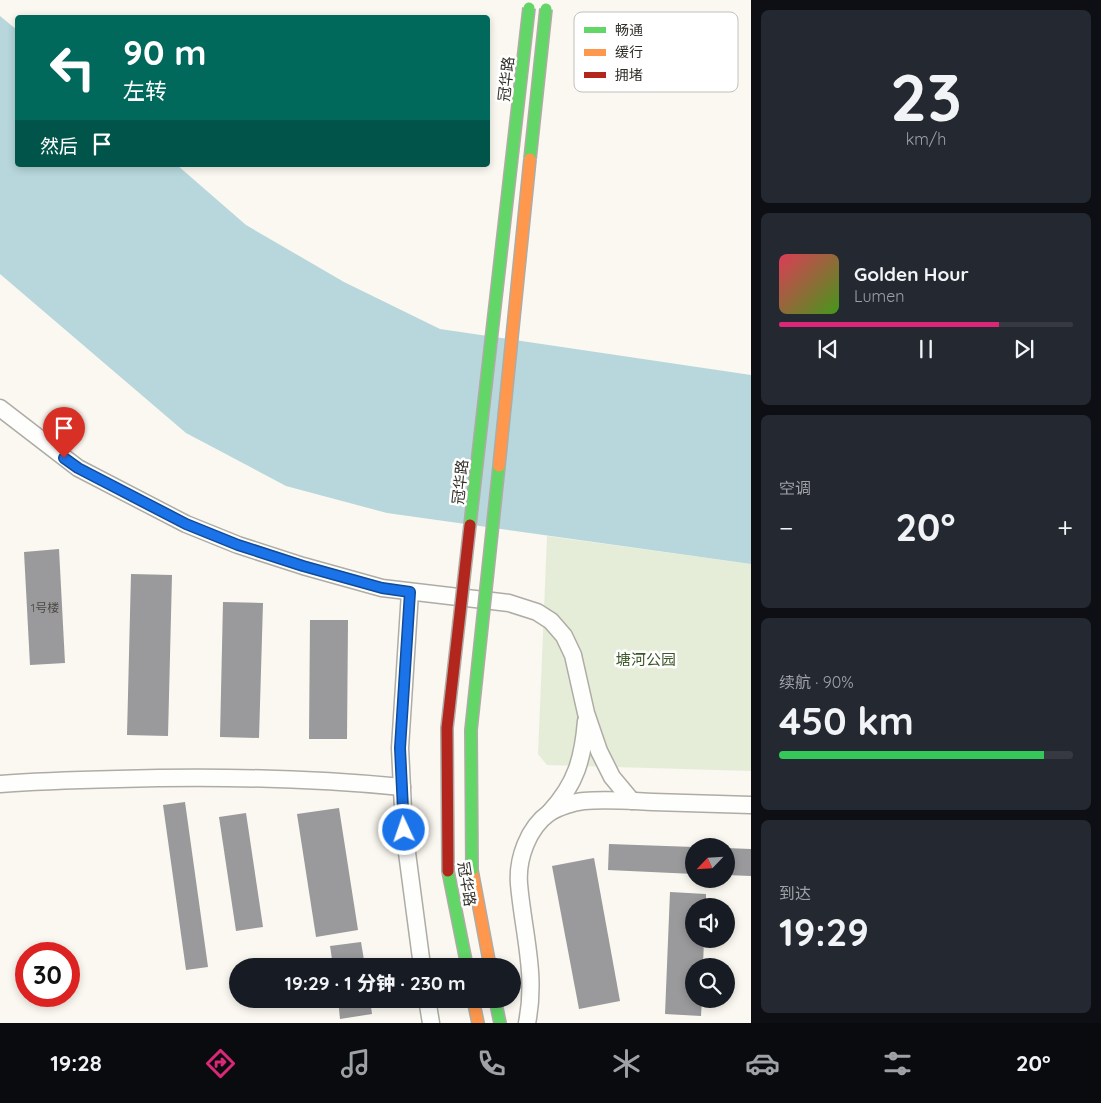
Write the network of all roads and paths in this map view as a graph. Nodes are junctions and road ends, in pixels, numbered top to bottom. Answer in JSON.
{"nodes":[{"id":1,"x":529,"y":4,"type":"edge"},
{"id":2,"x":547,"y":4,"type":"edge"},
{"id":3,"x":0,"y":408,"type":"edge"},
{"id":4,"x":410,"y":592,"type":"junction"},
{"id":5,"x":586,"y":714,"type":"junction"},
{"id":6,"x":0,"y":784,"type":"edge"},
{"id":7,"x":402,"y":787,"type":"junction"},
{"id":8,"x":632,"y":801,"type":"junction"},
{"id":9,"x":751,"y":805,"type":"edge"},
{"id":10,"x":549,"y":813,"type":"junction"},
{"id":11,"x":421,"y":958,"type":"edge"},
{"id":12,"x":465,"y":958,"type":"edge"},
{"id":13,"x":488,"y":958,"type":"edge"},
{"id":14,"x":428,"y":1008,"type":"edge"},
{"id":15,"x":475,"y":1008,"type":"edge"},
{"id":16,"x":497,"y":1008,"type":"edge"},
{"id":17,"x":431,"y":1023,"type":"edge"},
{"id":18,"x":478,"y":1023,"type":"edge"},
{"id":19,"x":500,"y":1023,"type":"edge"},
{"id":20,"x":527,"y":1023,"type":"edge"}],
"edges":[{"from":1,"to":12,"type":"main road","name":"冠华路","bridge":true},
{"from":2,"to":13,"type":"main road","name":"冠华路","bridge":true},
{"from":3,"to":4,"type":"street"},
{"from":4,"to":5,"type":"street"},
{"from":4,"to":7,"type":"street"},
{"from":5,"to":8,"type":"street"},
{"from":5,"to":10,"type":"street"},
{"from":6,"to":7,"type":"street"},
{"from":7,"to":11,"type":"street"},
{"from":8,"to":9,"type":"street"},
{"from":8,"to":10,"type":"street"},
{"from":10,"to":20,"type":"street"},
{"from":14,"to":17,"type":"street"},
{"from":15,"to":18,"type":"main road"},
{"from":16,"to":19,"type":"main road"}]}
